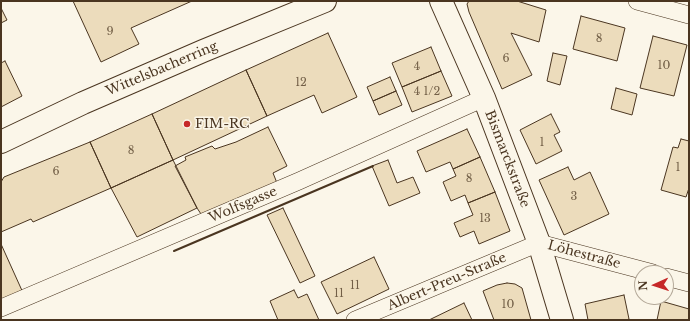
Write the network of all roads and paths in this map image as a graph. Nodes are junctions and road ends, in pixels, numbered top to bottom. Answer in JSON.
{"nodes":[{"id":1,"x":325,"y":1,"type":"edge"},
{"id":2,"x":441,"y":1,"type":"edge"},
{"id":3,"x":637,"y":1,"type":"edge"},
{"id":4,"x":689,"y":15,"type":"edge"},
{"id":5,"x":484,"y":98,"type":"junction"},
{"id":6,"x":1,"y":142,"type":"edge"},
{"id":7,"x":539,"y":243,"type":"junction"},
{"id":8,"x":634,"y":268,"type":"edge"},
{"id":9,"x":674,"y":278,"type":"edge"},
{"id":10,"x":689,"y":282,"type":"edge"},
{"id":11,"x":1,"y":308,"type":"edge"},
{"id":12,"x":355,"y":320,"type":"edge"},
{"id":13,"x":562,"y":320,"type":"edge"}],
"edges":[{"from":1,"to":6,"type":"main road","name":"Wittelsbacherring"},
{"from":2,"to":5,"type":"main road","name":"Bismarckstraße"},
{"from":3,"to":4,"type":"street"},
{"from":5,"to":7,"type":"main road","name":"Bismarckstraße"},
{"from":5,"to":11,"type":"street","name":"Wolfsgasse"},
{"from":7,"to":8,"type":"street","name":"Löhestraße"},
{"from":7,"to":12,"type":"street","name":"Albert-Preu-Straße"},
{"from":7,"to":13,"type":"main road","name":"Bismarckstraße"},
{"from":9,"to":10,"type":"street"}]}
